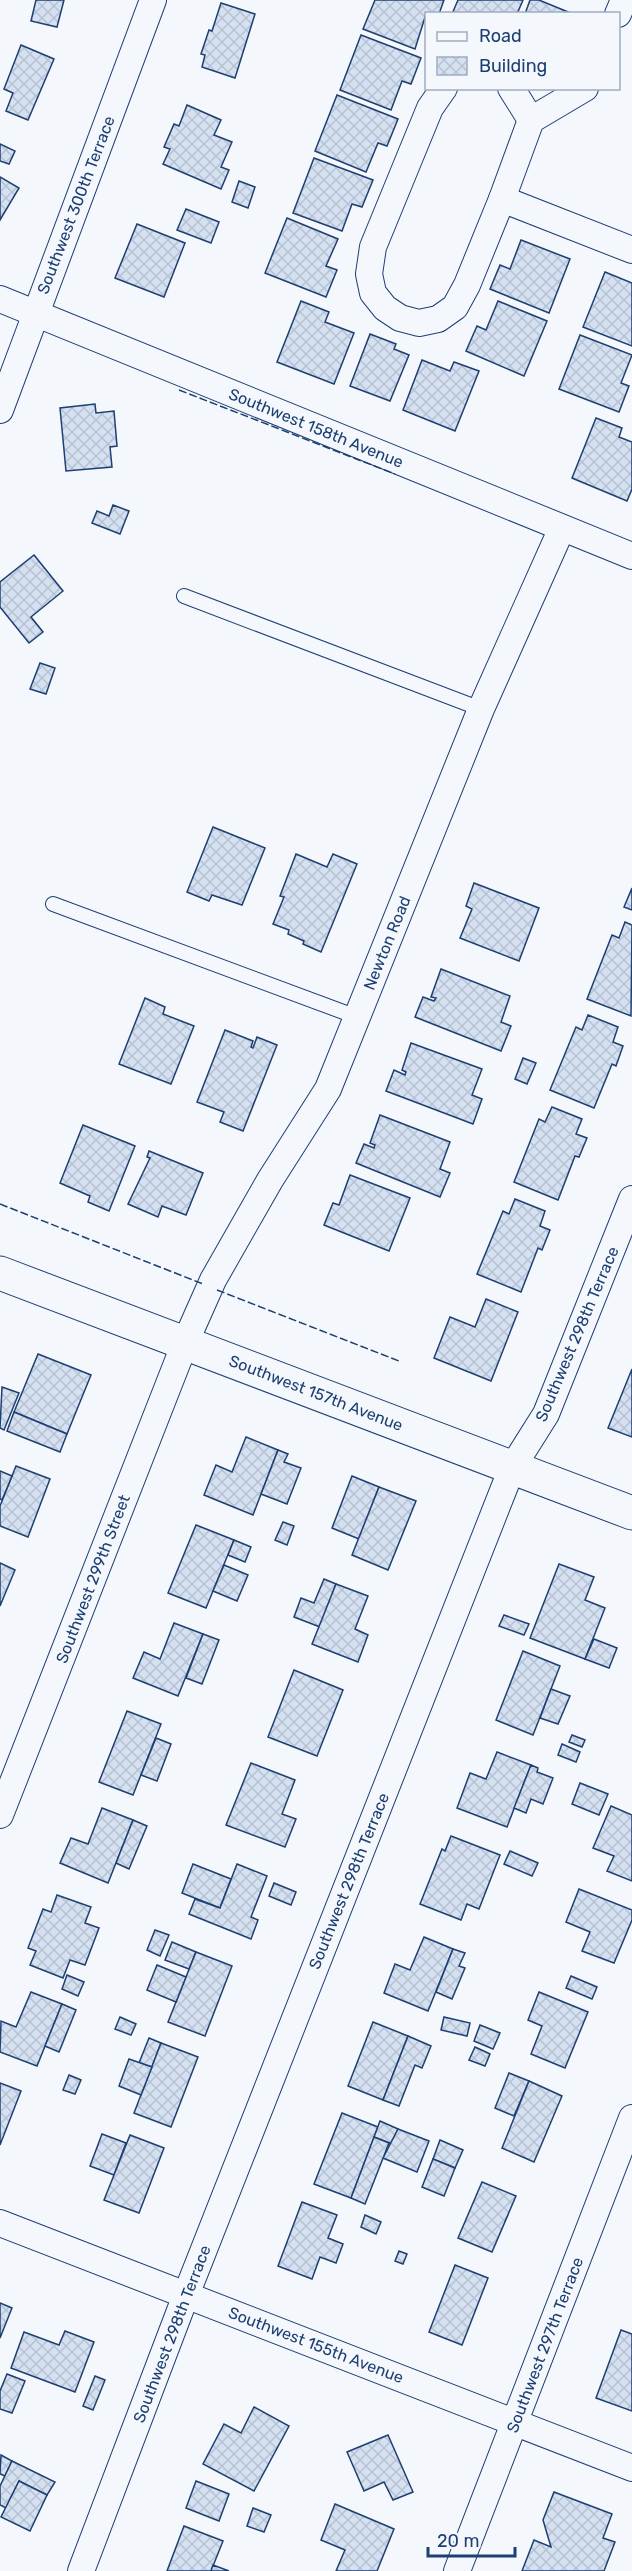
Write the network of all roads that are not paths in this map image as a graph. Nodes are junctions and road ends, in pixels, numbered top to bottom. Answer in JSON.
{"nodes":[{"id":1,"x":153,"y":0,"type":"edge"},
{"id":2,"x":443,"y":90,"type":"edge"},
{"id":3,"x":512,"y":90,"type":"edge"},
{"id":4,"x":582,"y":90,"type":"edge"},
{"id":5,"x":531,"y":120,"type":"junction"},
{"id":6,"x":502,"y":199,"type":"junction"},
{"id":7,"x":632,"y":250,"type":"edge"},
{"id":8,"x":0,"y":298,"type":"edge"},
{"id":9,"x":34,"y":315,"type":"junction"},
{"id":10,"x":0,"y":410,"type":"edge"},
{"id":11,"x":562,"y":528,"type":"junction"},
{"id":12,"x":632,"y":556,"type":"edge"},
{"id":13,"x":184,"y":596,"type":"dead end"},
{"id":14,"x":481,"y":709,"type":"junction"},
{"id":15,"x":53,"y":904,"type":"dead end"},
{"id":16,"x":357,"y":1017,"type":"junction"},
{"id":17,"x":632,"y":1199,"type":"edge"},
{"id":18,"x":0,"y":1273,"type":"edge"},
{"id":19,"x":185,"y":1343,"type":"junction"},
{"id":20,"x":512,"y":1468,"type":"junction"},
{"id":21,"x":632,"y":1513,"type":"edge"},
{"id":22,"x":0,"y":1815,"type":"edge"},
{"id":23,"x":632,"y":2118,"type":"edge"},
{"id":24,"x":0,"y":2223,"type":"edge"},
{"id":25,"x":186,"y":2295,"type":"junction"},
{"id":26,"x":515,"y":2422,"type":"junction"},
{"id":27,"x":632,"y":2468,"type":"edge"},
{"id":28,"x":81,"y":2571,"type":"edge"},
{"id":29,"x":457,"y":2571,"type":"edge"}],
"edges":[{"from":1,"to":9,"type":"street","name":"Southwest 300th Terrace"},
{"from":2,"to":6,"type":"street"},
{"from":3,"to":5,"type":"street"},
{"from":4,"to":5,"type":"street"},
{"from":5,"to":6,"type":"street"},
{"from":6,"to":7,"type":"street"},
{"from":8,"to":9,"type":"street","name":"Southwest 158th Avenue"},
{"from":9,"to":10,"type":"street","name":"Southwest 300th Terrace"},
{"from":9,"to":11,"type":"street","name":"Southwest 158th Avenue"},
{"from":11,"to":12,"type":"street","name":"Southwest 158th Avenue"},
{"from":11,"to":14,"type":"street","name":"Newton Road"},
{"from":13,"to":14,"type":"lane"},
{"from":14,"to":16,"type":"street","name":"Newton Road"},
{"from":15,"to":16,"type":"lane"},
{"from":16,"to":19,"type":"street","name":"Newton Road"},
{"from":17,"to":20,"type":"street","name":"Southwest 298th Terrace"},
{"from":18,"to":19,"type":"street","name":"Southwest 157th Avenue"},
{"from":19,"to":20,"type":"street","name":"Southwest 157th Avenue"},
{"from":19,"to":22,"type":"street","name":"Southwest 299th Street"},
{"from":20,"to":21,"type":"street","name":"Southwest 157th Avenue"},
{"from":20,"to":25,"type":"street","name":"Southwest 298th Terrace"},
{"from":23,"to":26,"type":"street","name":"Southwest 297th Terrace"},
{"from":24,"to":25,"type":"street","name":"Southwest 155th Avenue"},
{"from":25,"to":26,"type":"street","name":"Southwest 155th Avenue"},
{"from":25,"to":28,"type":"street","name":"Southwest 298th Terrace"},
{"from":26,"to":27,"type":"street","name":"Southwest 155th Avenue"},
{"from":26,"to":29,"type":"street","name":"Southwest 297th Terrace"}]}
